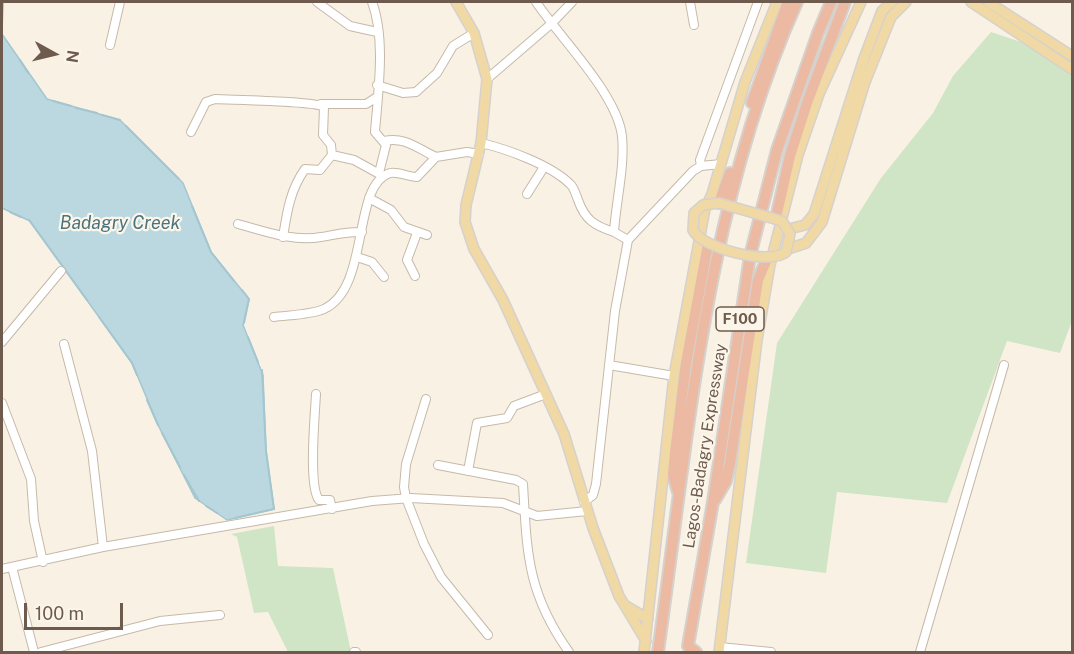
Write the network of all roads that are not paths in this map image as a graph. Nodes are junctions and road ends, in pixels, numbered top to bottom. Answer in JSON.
{"nodes":[{"id":1,"x":120,"y":2,"type":"edge"},
{"id":2,"x":317,"y":2,"type":"edge"},
{"id":3,"x":372,"y":2,"type":"edge"},
{"id":4,"x":456,"y":2,"type":"edge"},
{"id":5,"x":536,"y":2,"type":"edge"},
{"id":6,"x":572,"y":2,"type":"edge"},
{"id":7,"x":690,"y":2,"type":"edge"},
{"id":8,"x":758,"y":2,"type":"edge"},
{"id":9,"x":777,"y":2,"type":"edge"},
{"id":10,"x":788,"y":2,"type":"edge"},
{"id":11,"x":797,"y":2,"type":"edge"},
{"id":12,"x":831,"y":2,"type":"edge"},
{"id":13,"x":845,"y":2,"type":"edge"},
{"id":14,"x":861,"y":2,"type":"edge"},
{"id":15,"x":892,"y":2,"type":"edge"},
{"id":16,"x":906,"y":2,"type":"edge"},
{"id":17,"x":971,"y":2,"type":"edge"},
{"id":18,"x":988,"y":2,"type":"edge"},
{"id":19,"x":551,"y":24,"type":"junction"},
{"id":20,"x":694,"y":25,"type":"dead end"},
{"id":21,"x":376,"y":32,"type":"junction"},
{"id":22,"x":474,"y":33,"type":"junction"},
{"id":23,"x":110,"y":45,"type":"dead end"},
{"id":24,"x":1072,"y":56,"type":"edge"},
{"id":25,"x":1072,"y":69,"type":"edge"},
{"id":26,"x":487,"y":79,"type":"junction"},
{"id":27,"x":377,"y":85,"type":"junction"},
{"id":28,"x":377,"y":97,"type":"junction"},
{"id":29,"x":321,"y":104,"type":"junction"},
{"id":30,"x":849,"y":117,"type":"junction"},
{"id":31,"x":191,"y":132,"type":"dead end"},
{"id":32,"x":384,"y":141,"type":"junction"},
{"id":33,"x":481,"y":143,"type":"junction"},
{"id":34,"x":479,"y":154,"type":"junction"},
{"id":35,"x":332,"y":155,"type":"junction"},
{"id":36,"x":436,"y":156,"type":"junction"},
{"id":37,"x":721,"y":164,"type":"junction"},
{"id":38,"x":701,"y":166,"type":"junction"},
{"id":39,"x":544,"y":167,"type":"junction"},
{"id":40,"x":381,"y":174,"type":"junction"},
{"id":41,"x":527,"y":194,"type":"dead end"},
{"id":42,"x":369,"y":198,"type":"junction"},
{"id":43,"x":719,"y":203,"type":"junction"},
{"id":44,"x":776,"y":218,"type":"junction"},
{"id":45,"x":238,"y":224,"type":"dead end"},
{"id":46,"x":789,"y":230,"type":"junction"},
{"id":47,"x":362,"y":232,"type":"junction"},
{"id":48,"x":614,"y":232,"type":"junction"},
{"id":49,"x":417,"y":233,"type":"junction"},
{"id":50,"x":427,"y":235,"type":"dead end"},
{"id":51,"x":283,"y":237,"type":"junction"},
{"id":52,"x":628,"y":240,"type":"junction"},
{"id":53,"x":708,"y":244,"type":"junction"},
{"id":54,"x":788,"y":249,"type":"junction"},
{"id":55,"x":357,"y":257,"type":"junction"},
{"id":56,"x":767,"y":258,"type":"junction"},
{"id":57,"x":61,"y":271,"type":"dead end"},
{"id":58,"x":415,"y":276,"type":"dead end"},
{"id":59,"x":384,"y":277,"type":"dead end"},
{"id":60,"x":274,"y":317,"type":"dead end"},
{"id":61,"x":2,"y":342,"type":"edge"},
{"id":62,"x":64,"y":344,"type":"dead end"},
{"id":63,"x":609,"y":365,"type":"junction"},
{"id":64,"x":1004,"y":365,"type":"dead end"},
{"id":65,"x":674,"y":376,"type":"junction"},
{"id":66,"x":316,"y":394,"type":"dead end"},
{"id":67,"x":546,"y":394,"type":"junction"},
{"id":68,"x":426,"y":399,"type":"dead end"},
{"id":69,"x":2,"y":403,"type":"edge"},
{"id":70,"x":438,"y":465,"type":"dead end"},
{"id":71,"x":468,"y":471,"type":"junction"},
{"id":72,"x":679,"y":495,"type":"junction"},
{"id":73,"x":406,"y":498,"type":"junction"},
{"id":74,"x":713,"y":502,"type":"junction"},
{"id":75,"x":586,"y":507,"type":"junction"},
{"id":76,"x":332,"y":509,"type":"junction"},
{"id":77,"x":524,"y":510,"type":"junction"},
{"id":78,"x":104,"y":548,"type":"junction"},
{"id":79,"x":43,"y":562,"type":"junction"},
{"id":80,"x":5,"y":567,"type":"edge"},
{"id":81,"x":624,"y":605,"type":"junction"},
{"id":82,"x":220,"y":615,"type":"dead end"},
{"id":83,"x":648,"y":619,"type":"junction"},
{"id":84,"x":488,"y":635,"type":"dead end"},
{"id":85,"x":645,"y":641,"type":"junction"},
{"id":86,"x":719,"y":650,"type":"edge"},
{"id":87,"x":34,"y":652,"type":"edge"},
{"id":88,"x":41,"y":652,"type":"edge"},
{"id":89,"x":569,"y":652,"type":"edge"},
{"id":90,"x":644,"y":652,"type":"edge"},
{"id":91,"x":658,"y":652,"type":"edge"},
{"id":92,"x":696,"y":652,"type":"edge"},
{"id":93,"x":771,"y":652,"type":"edge"},
{"id":94,"x":920,"y":652,"type":"edge"}],
"edges":[{"from":1,"to":23,"type":"street"},
{"from":2,"to":21,"type":"street"},
{"from":3,"to":21,"type":"street"},
{"from":4,"to":22,"type":"main road"},
{"from":5,"to":19,"type":"street"},
{"from":6,"to":19,"type":"street"},
{"from":7,"to":20,"type":"street"},
{"from":8,"to":38,"type":"street"},
{"from":9,"to":37,"type":"main road","name":"Lagos-Badagry Expressway"},
{"from":10,"to":43,"type":"highway"},
{"from":11,"to":72,"type":"highway","name":"Lagos-Badagry Expressway","number":"F100"},
{"from":12,"to":74,"type":"highway","name":"Lagos-Badagry Expressway","number":"F100"},
{"from":13,"to":44,"type":"highway"},
{"from":14,"to":86,"type":"main road"},
{"from":15,"to":30,"type":"main road"},
{"from":16,"to":30,"type":"main road"},
{"from":17,"to":25,"type":"main road"},
{"from":18,"to":24,"type":"main road"},
{"from":19,"to":26,"type":"street"},
{"from":19,"to":48,"type":"street"},
{"from":21,"to":27,"type":"street"},
{"from":22,"to":26,"type":"main road"},
{"from":22,"to":27,"type":"street"},
{"from":26,"to":33,"type":"main road"},
{"from":27,"to":28,"type":"street"},
{"from":28,"to":29,"type":"street"},
{"from":28,"to":32,"type":"street"},
{"from":29,"to":31,"type":"street"},
{"from":29,"to":35,"type":"street"},
{"from":30,"to":46,"type":"main road"},
{"from":30,"to":54,"type":"main road"},
{"from":32,"to":36,"type":"street"},
{"from":32,"to":40,"type":"street"},
{"from":33,"to":34,"type":"main road"},
{"from":33,"to":39,"type":"street"},
{"from":34,"to":36,"type":"street"},
{"from":34,"to":67,"type":"main road"},
{"from":35,"to":40,"type":"street"},
{"from":35,"to":51,"type":"street"},
{"from":36,"to":40,"type":"street"},
{"from":37,"to":38,"type":"street"},
{"from":37,"to":65,"type":"main road","name":"Lagos-Badagry Expressway"},
{"from":38,"to":52,"type":"street"},
{"from":39,"to":41,"type":"street"},
{"from":39,"to":48,"type":"street"},
{"from":40,"to":42,"type":"street"},
{"from":42,"to":47,"type":"street"},
{"from":42,"to":49,"type":"street"},
{"from":43,"to":44,"type":"main road","bridge":true},
{"from":43,"to":53,"type":"main road","bridge":true},
{"from":44,"to":46,"type":"main road","bridge":true},
{"from":45,"to":51,"type":"street"},
{"from":46,"to":54,"type":"main road","bridge":true},
{"from":47,"to":51,"type":"street"},
{"from":47,"to":55,"type":"street"},
{"from":48,"to":52,"type":"street"},
{"from":49,"to":50,"type":"street"},
{"from":49,"to":58,"type":"street"},
{"from":52,"to":63,"type":"street"},
{"from":53,"to":56,"type":"main road","bridge":true},
{"from":53,"to":72,"type":"highway"},
{"from":54,"to":56,"type":"main road","bridge":true},
{"from":55,"to":59,"type":"street"},
{"from":55,"to":60,"type":"street"},
{"from":56,"to":74,"type":"highway"},
{"from":57,"to":61,"type":"street"},
{"from":62,"to":78,"type":"street"},
{"from":63,"to":65,"type":"street"},
{"from":63,"to":75,"type":"street"},
{"from":64,"to":94,"type":"street"},
{"from":65,"to":83,"type":"main road","name":"Lagos-Badagry Expressway"},
{"from":66,"to":76,"type":"street"},
{"from":67,"to":71,"type":"street"},
{"from":67,"to":75,"type":"main road"},
{"from":68,"to":73,"type":"street"},
{"from":69,"to":79,"type":"street"},
{"from":70,"to":71,"type":"street"},
{"from":71,"to":77,"type":"street"},
{"from":72,"to":91,"type":"highway","name":"Lagos-Badagry Expressway","number":"F100"},
{"from":73,"to":76,"type":"street"},
{"from":73,"to":77,"type":"street"},
{"from":73,"to":84,"type":"street"},
{"from":74,"to":92,"type":"highway","name":"Lagos-Badagry Expressway","number":"F100"},
{"from":75,"to":77,"type":"street"},
{"from":75,"to":81,"type":"main road"},
{"from":76,"to":78,"type":"street"},
{"from":77,"to":89,"type":"street"},
{"from":78,"to":79,"type":"street"},
{"from":79,"to":80,"type":"street"},
{"from":80,"to":87,"type":"street"},
{"from":81,"to":83,"type":"main road"},
{"from":81,"to":85,"type":"main road"},
{"from":82,"to":88,"type":"street"},
{"from":83,"to":85,"type":"main road","name":"Lagos-Badagry Expressway"},
{"from":85,"to":90,"type":"main road","name":"Lagos-Badagry Expressway"},
{"from":86,"to":93,"type":"street"}]}
